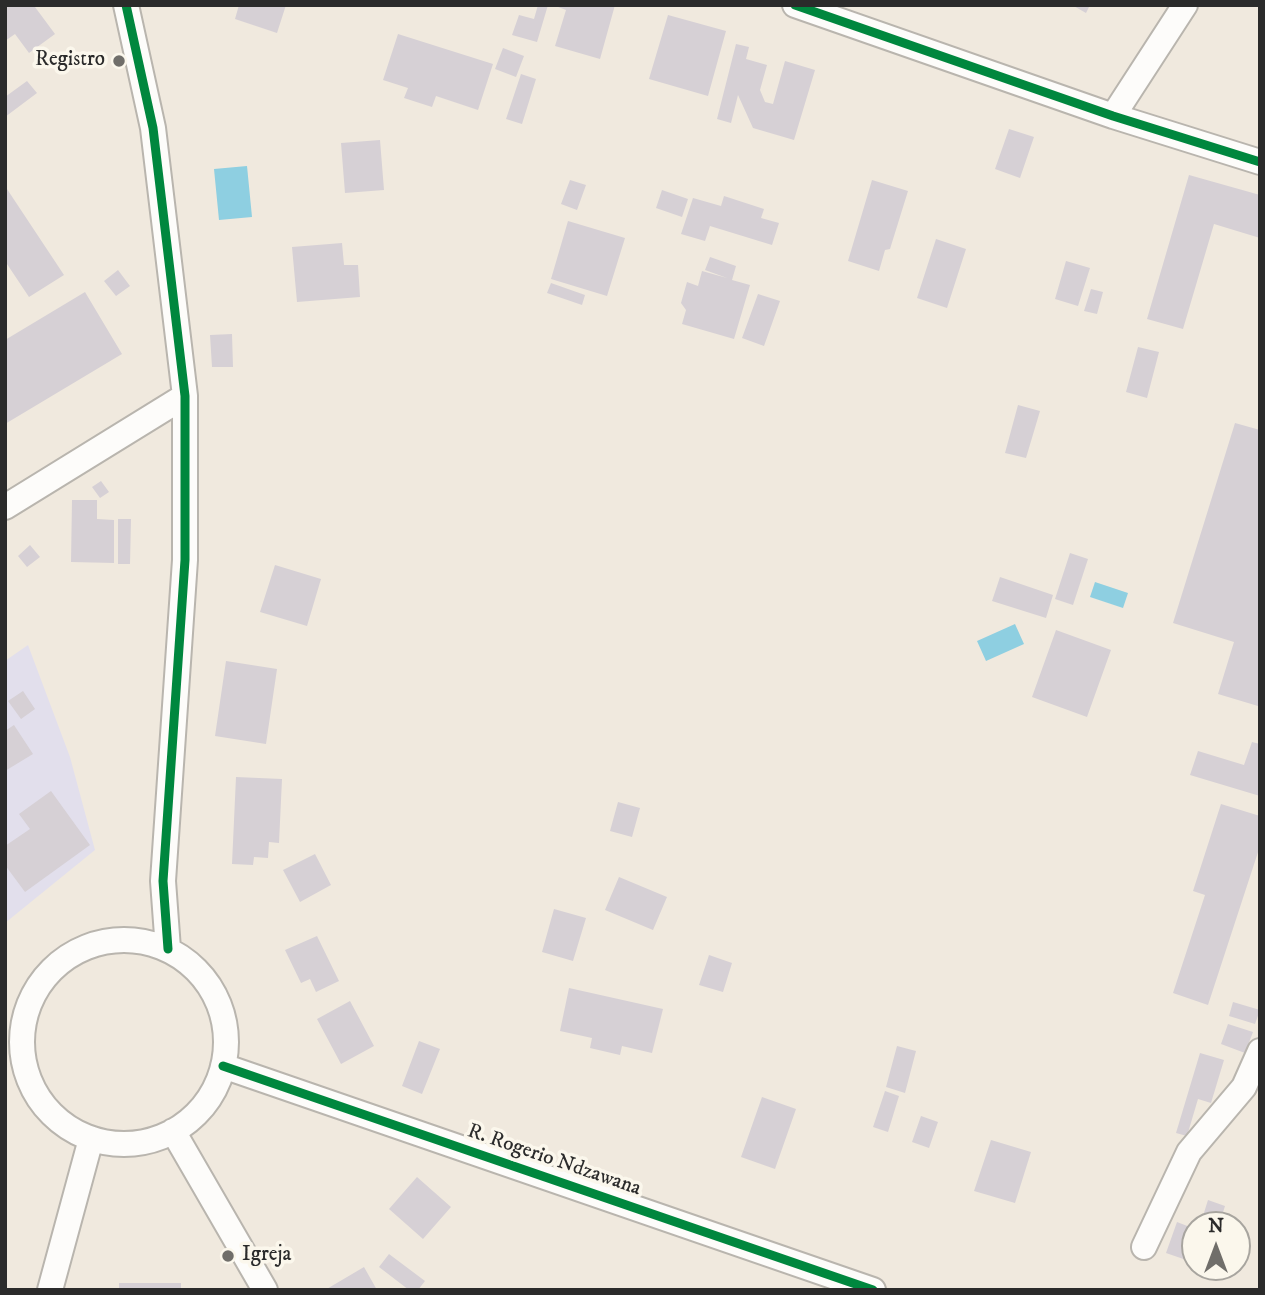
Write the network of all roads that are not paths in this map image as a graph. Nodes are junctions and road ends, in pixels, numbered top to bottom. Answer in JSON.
{"nodes":[{"id":1,"x":126,"y":5,"type":"edge"},
{"id":2,"x":795,"y":5,"type":"edge"},
{"id":3,"x":1185,"y":5,"type":"edge"},
{"id":4,"x":1113,"y":116,"type":"junction"},
{"id":5,"x":1260,"y":162,"type":"edge"},
{"id":6,"x":185,"y":397,"type":"junction"},
{"id":7,"x":5,"y":507,"type":"edge"},
{"id":8,"x":168,"y":949,"type":"junction"},
{"id":9,"x":14,"y":1024,"type":"edge"},
{"id":10,"x":1260,"y":1051,"type":"edge"},
{"id":11,"x":223,"y":1066,"type":"junction"},
{"id":12,"x":173,"y":1131,"type":"junction"},
{"id":13,"x":91,"y":1139,"type":"junction"},
{"id":14,"x":1144,"y":1247,"type":"dead end"},
{"id":15,"x":50,"y":1290,"type":"edge"},
{"id":16,"x":265,"y":1290,"type":"edge"},
{"id":17,"x":873,"y":1290,"type":"edge"}],
"edges":[{"from":1,"to":6,"type":"street"},
{"from":2,"to":4,"type":"street"},
{"from":3,"to":4,"type":"street"},
{"from":4,"to":5,"type":"street"},
{"from":6,"to":7,"type":"street"},
{"from":6,"to":8,"type":"street"},
{"from":8,"to":9,"type":"street"},
{"from":8,"to":11,"type":"street"},
{"from":9,"to":13,"type":"street"},
{"from":10,"to":14,"type":"street"},
{"from":11,"to":12,"type":"street"},
{"from":11,"to":17,"type":"street","name":"R. Rogerio Ndzawana"},
{"from":12,"to":13,"type":"street"},
{"from":12,"to":16,"type":"street"},
{"from":13,"to":15,"type":"street"}]}
